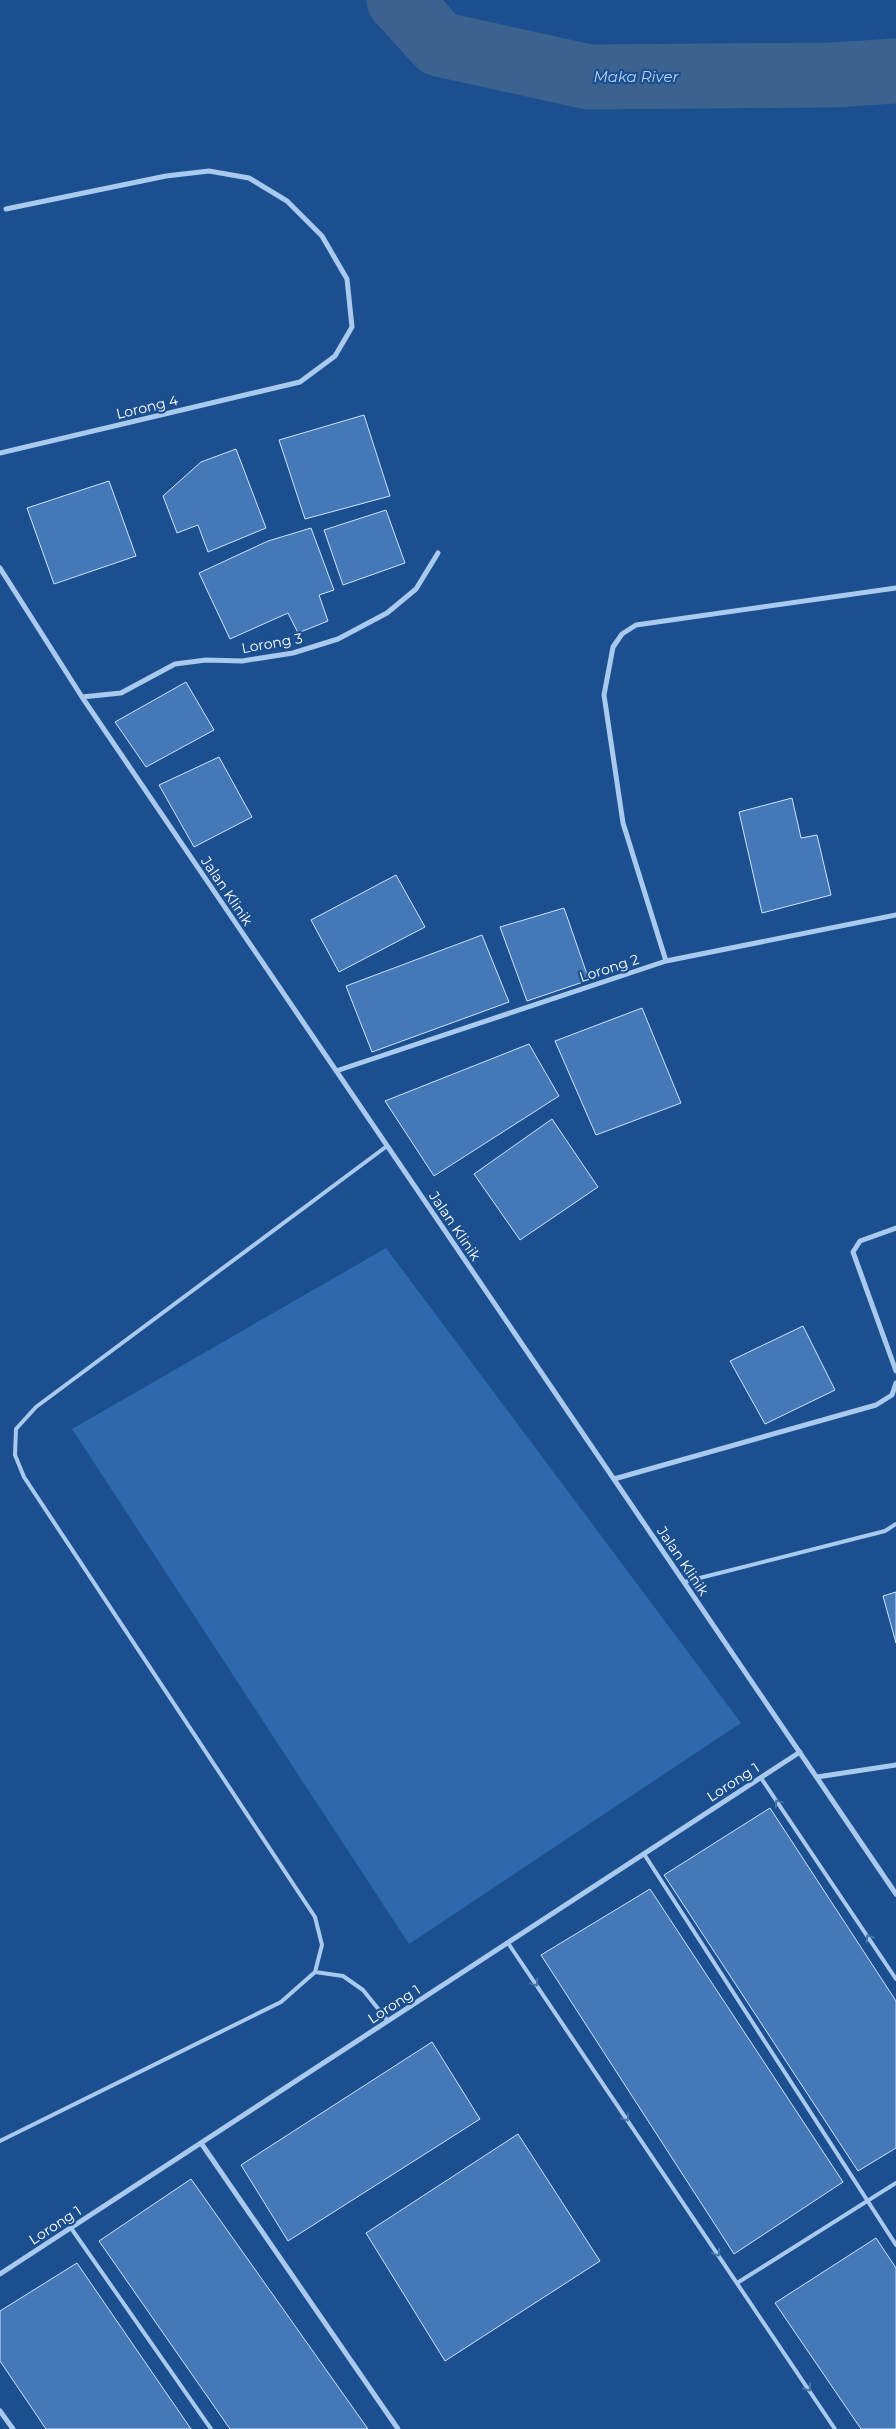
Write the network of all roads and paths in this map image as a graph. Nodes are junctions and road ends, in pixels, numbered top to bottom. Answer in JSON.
{"nodes":[{"id":1,"x":6,"y":209,"type":"dead end"},
{"id":2,"x":0,"y":453,"type":"edge"},
{"id":3,"x":438,"y":554,"type":"dead end"},
{"id":4,"x":0,"y":568,"type":"edge"},
{"id":5,"x":896,"y":588,"type":"edge"},
{"id":6,"x":82,"y":698,"type":"junction"},
{"id":7,"x":896,"y":915,"type":"edge"},
{"id":8,"x":666,"y":961,"type":"junction"},
{"id":9,"x":336,"y":1071,"type":"junction"},
{"id":10,"x":387,"y":1146,"type":"junction"},
{"id":11,"x":896,"y":1228,"type":"edge"},
{"id":12,"x":896,"y":1371,"type":"edge"},
{"id":13,"x":896,"y":1383,"type":"edge"},
{"id":14,"x":614,"y":1479,"type":"junction"},
{"id":15,"x":896,"y":1524,"type":"edge"},
{"id":16,"x":684,"y":1582,"type":"junction"},
{"id":17,"x":800,"y":1752,"type":"junction"},
{"id":18,"x":896,"y":1765,"type":"edge"},
{"id":19,"x":760,"y":1778,"type":"junction"},
{"id":20,"x":817,"y":1778,"type":"junction"},
{"id":21,"x":644,"y":1854,"type":"junction"},
{"id":22,"x":896,"y":1894,"type":"edge"},
{"id":23,"x":508,"y":1943,"type":"junction"},
{"id":24,"x":315,"y":1972,"type":"junction"},
{"id":25,"x":896,"y":1978,"type":"edge"},
{"id":26,"x":388,"y":2022,"type":"junction"},
{"id":27,"x":0,"y":2141,"type":"edge"},
{"id":28,"x":201,"y":2143,"type":"junction"},
{"id":29,"x":896,"y":2182,"type":"edge"},
{"id":30,"x":866,"y":2201,"type":"junction"},
{"id":31,"x":71,"y":2228,"type":"junction"},
{"id":32,"x":896,"y":2245,"type":"edge"},
{"id":33,"x":0,"y":2274,"type":"edge"},
{"id":34,"x":737,"y":2283,"type":"junction"},
{"id":35,"x":0,"y":2411,"type":"edge"},
{"id":36,"x":13,"y":2429,"type":"edge"},
{"id":37,"x":211,"y":2429,"type":"edge"},
{"id":38,"x":398,"y":2429,"type":"edge"},
{"id":39,"x":835,"y":2429,"type":"edge"}],
"edges":[{"from":1,"to":2,"type":"street","name":"Lorong 4"},
{"from":3,"to":6,"type":"street","name":"Lorong 3"},
{"from":4,"to":6,"type":"street","name":"Jalan Klinik"},
{"from":5,"to":8,"type":"street"},
{"from":6,"to":9,"type":"street","name":"Jalan Klinik"},
{"from":7,"to":8,"type":"street","name":"Lorong 2"},
{"from":8,"to":9,"type":"street","name":"Lorong 2"},
{"from":9,"to":10,"type":"street","name":"Jalan Klinik"},
{"from":10,"to":14,"type":"street","name":"Jalan Klinik"},
{"from":10,"to":24,"type":"lane"},
{"from":11,"to":12,"type":"street"},
{"from":13,"to":14,"type":"street"},
{"from":14,"to":16,"type":"street","name":"Jalan Klinik"},
{"from":15,"to":16,"type":"lane"},
{"from":16,"to":17,"type":"street","name":"Jalan Klinik"},
{"from":17,"to":19,"type":"street","name":"Lorong 1"},
{"from":17,"to":20,"type":"street","name":"Jalan Klinik"},
{"from":18,"to":20,"type":"street"},
{"from":19,"to":21,"type":"street","name":"Lorong 1"},
{"from":25,"to":19,"type":"lane","one_way":true},
{"from":20,"to":22,"type":"street","name":"Jalan Klinik"},
{"from":21,"to":23,"type":"street","name":"Lorong 1"},
{"from":21,"to":30,"type":"lane"},
{"from":23,"to":26,"type":"street","name":"Lorong 1"},
{"from":23,"to":34,"type":"lane","one_way":true},
{"from":24,"to":26,"type":"lane"},
{"from":24,"to":27,"type":"lane"},
{"from":26,"to":28,"type":"street","name":"Lorong 1"},
{"from":28,"to":31,"type":"street","name":"Lorong 1"},
{"from":28,"to":38,"type":"street"},
{"from":29,"to":30,"type":"lane"},
{"from":30,"to":32,"type":"lane"},
{"from":30,"to":34,"type":"lane"},
{"from":31,"to":33,"type":"street","name":"Lorong 1"},
{"from":31,"to":37,"type":"lane"},
{"from":34,"to":39,"type":"lane","one_way":true},
{"from":35,"to":36,"type":"street"}]}
